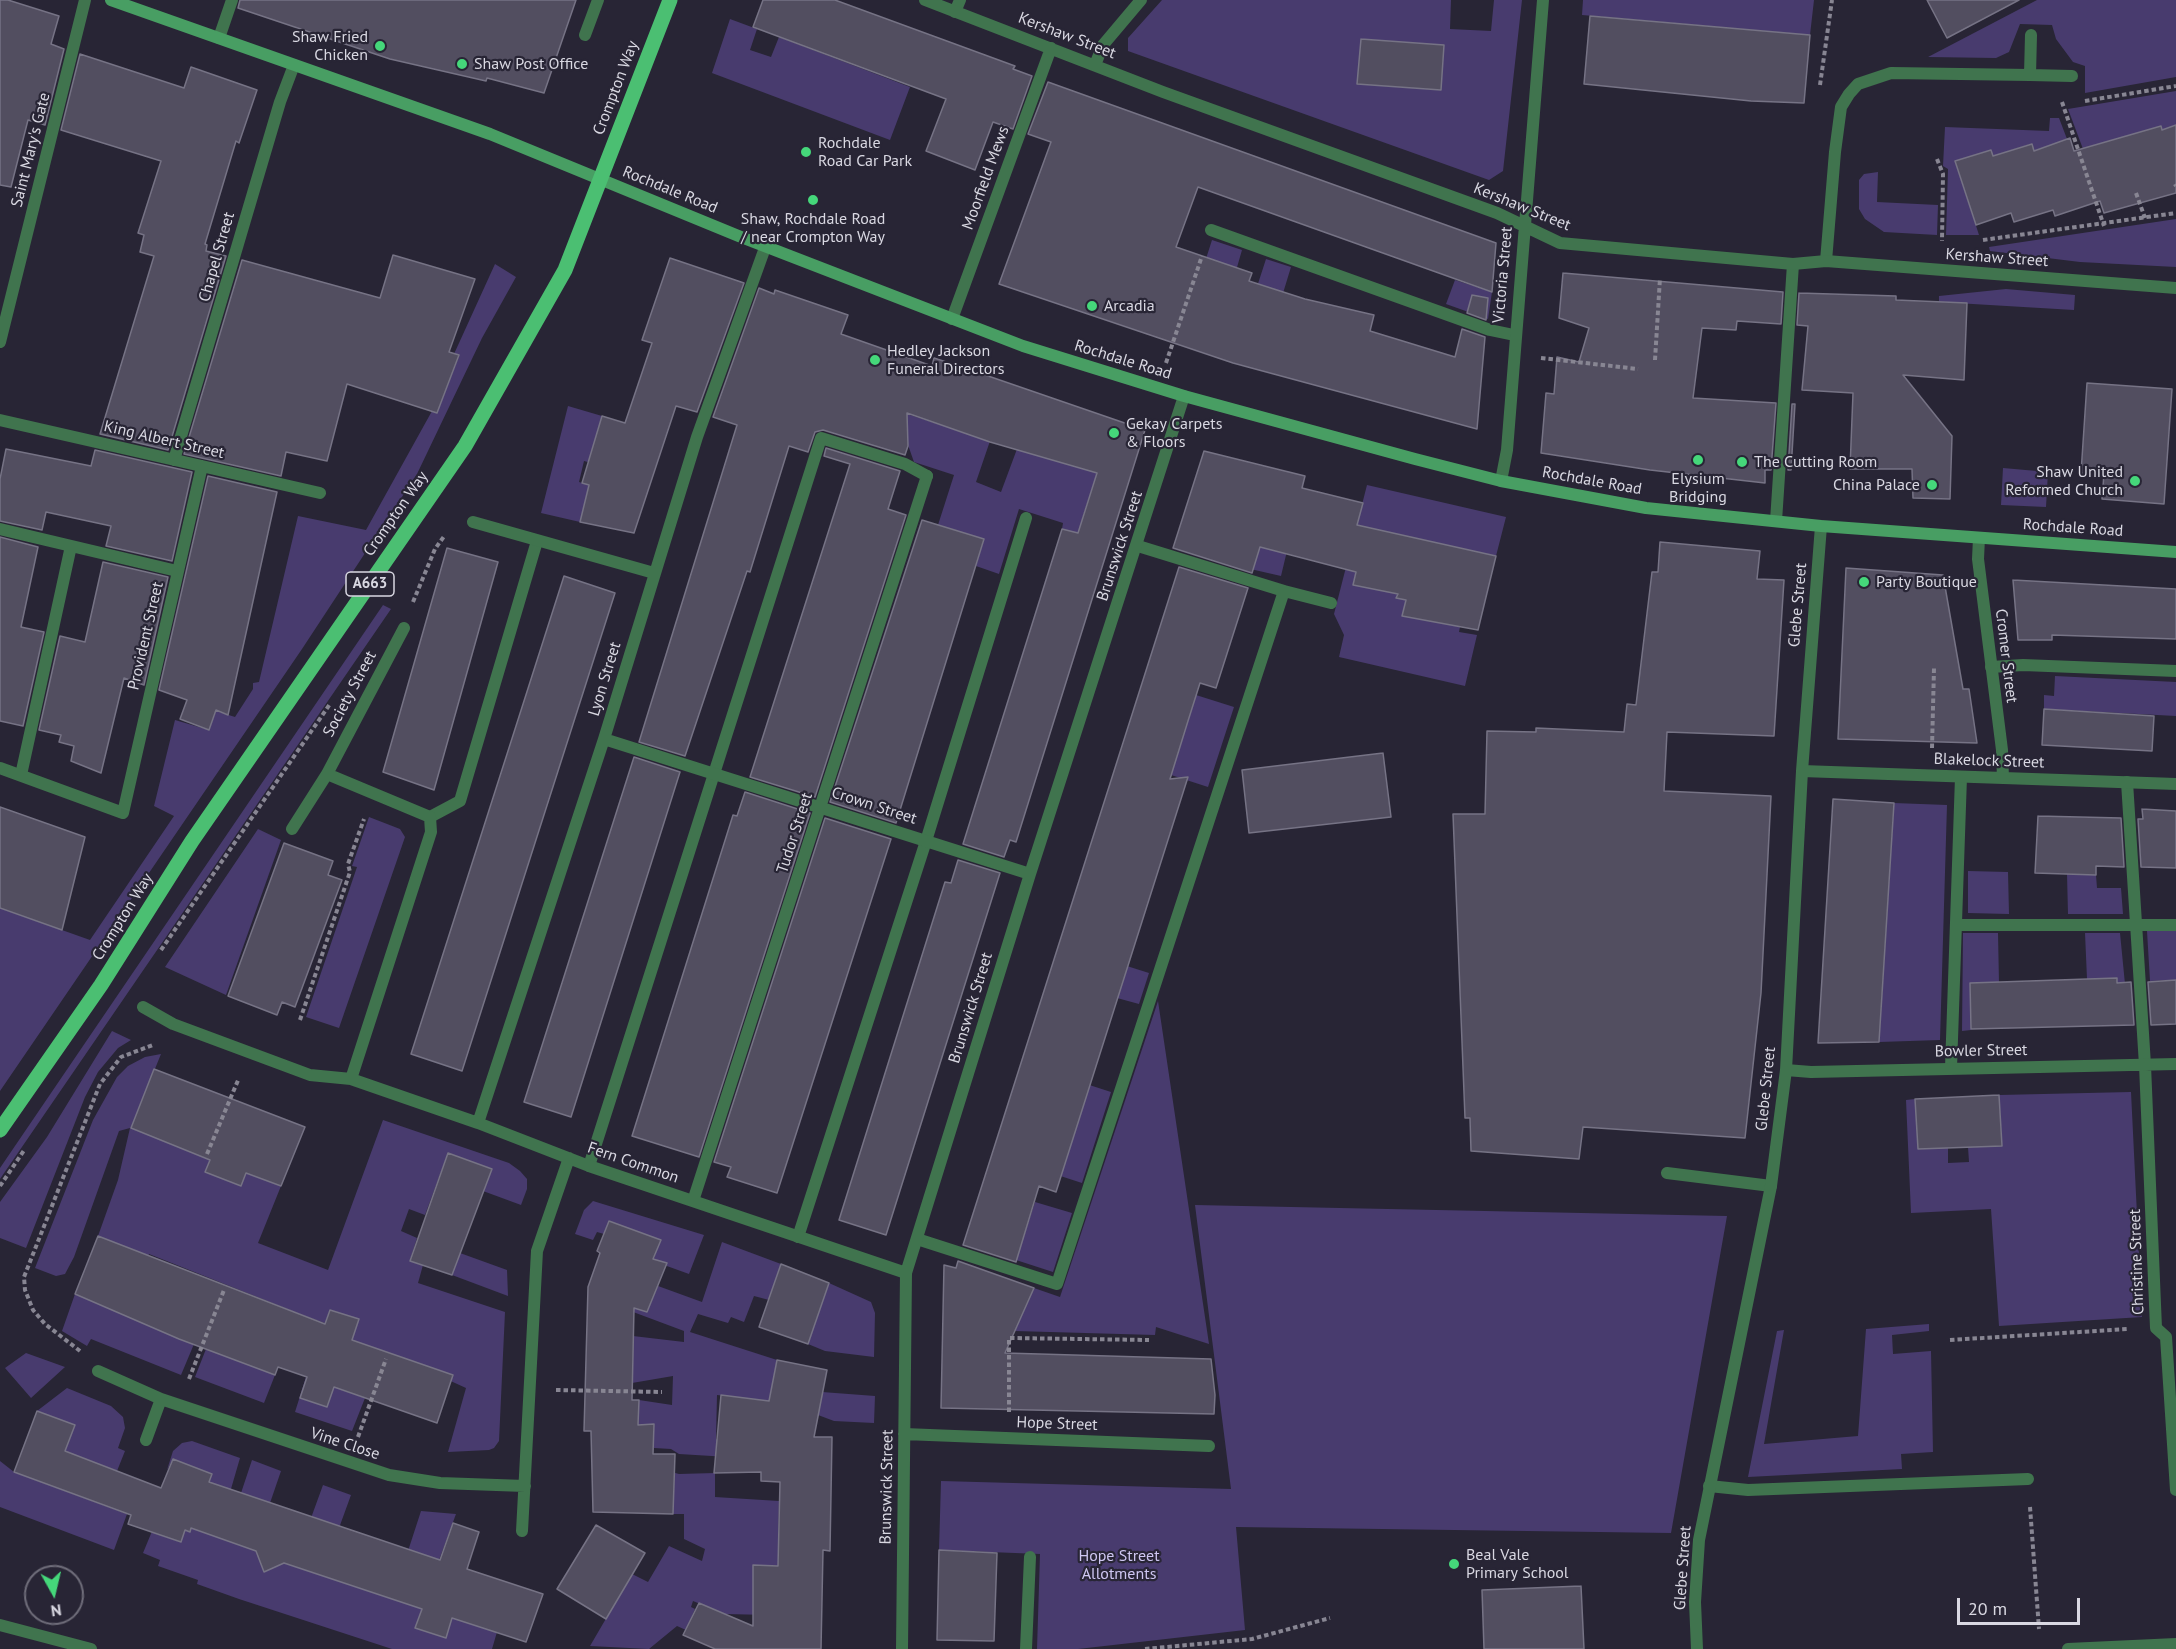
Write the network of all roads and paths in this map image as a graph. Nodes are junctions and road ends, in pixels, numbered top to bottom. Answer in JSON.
{"nodes":[{"id":1,"x":85,"y":0,"type":"edge"},
{"id":2,"x":111,"y":0,"type":"edge"},
{"id":3,"x":232,"y":0,"type":"edge"},
{"id":4,"x":598,"y":0,"type":"edge"},
{"id":5,"x":670,"y":0,"type":"edge"},
{"id":6,"x":925,"y":0,"type":"edge"},
{"id":7,"x":1141,"y":0,"type":"edge"},
{"id":8,"x":1543,"y":0,"type":"edge"},
{"id":9,"x":1832,"y":0,"type":"edge"},
{"id":10,"x":958,"y":6,"type":"edge"},
{"id":11,"x":585,"y":35,"type":"dead end"},
{"id":12,"x":2031,"y":35,"type":"dead end"},
{"id":13,"x":219,"y":38,"type":"junction"},
{"id":14,"x":1051,"y":48,"type":"junction"},
{"id":15,"x":294,"y":65,"type":"junction"},
{"id":16,"x":1095,"y":65,"type":"junction"},
{"id":17,"x":2030,"y":75,"type":"junction"},
{"id":18,"x":2072,"y":76,"type":"dead end"},
{"id":19,"x":2176,"y":86,"type":"edge"},
{"id":20,"x":1819,"y":88,"type":"dead end"},
{"id":21,"x":1937,"y":159,"type":"dead end"},
{"id":22,"x":600,"y":180,"type":"junction"},
{"id":23,"x":2136,"y":194,"type":"dead end"},
{"id":24,"x":2176,"y":213,"type":"edge"},
{"id":25,"x":2145,"y":218,"type":"junction"},
{"id":26,"x":2104,"y":225,"type":"junction"},
{"id":27,"x":1523,"y":226,"type":"junction"},
{"id":28,"x":1211,"y":230,"type":"joint"},
{"id":29,"x":1983,"y":240,"type":"dead end"},
{"id":30,"x":1942,"y":241,"type":"dead end"},
{"id":31,"x":766,"y":246,"type":"junction"},
{"id":32,"x":1826,"y":261,"type":"junction"},
{"id":33,"x":1793,"y":264,"type":"junction"},
{"id":34,"x":1660,"y":274,"type":"dead end"},
{"id":35,"x":2176,"y":288,"type":"edge"},
{"id":36,"x":952,"y":319,"type":"junction"},
{"id":37,"x":1514,"y":334,"type":"junction"},
{"id":38,"x":0,"y":342,"type":"edge"},
{"id":39,"x":1541,"y":358,"type":"dead end"},
{"id":40,"x":1655,"y":360,"type":"dead end"},
{"id":41,"x":1165,"y":366,"type":"dead end"},
{"id":42,"x":1638,"y":369,"type":"dead end"},
{"id":43,"x":1184,"y":396,"type":"junction"},
{"id":44,"x":0,"y":420,"type":"edge"},
{"id":45,"x":174,"y":460,"type":"junction"},
{"id":46,"x":202,"y":466,"type":"junction"},
{"id":47,"x":1501,"y":481,"type":"junction"},
{"id":48,"x":320,"y":494,"type":"dead end"},
{"id":49,"x":1026,"y":518,"type":"dead end"},
{"id":50,"x":1776,"y":521,"type":"junction"},
{"id":51,"x":473,"y":522,"type":"dead end"},
{"id":52,"x":1821,"y":526,"type":"junction"},
{"id":53,"x":0,"y":529,"type":"edge"},
{"id":54,"x":445,"y":535,"type":"dead end"},
{"id":55,"x":1979,"y":538,"type":"junction"},
{"id":56,"x":537,"y":542,"type":"junction"},
{"id":57,"x":71,"y":546,"type":"junction"},
{"id":58,"x":1138,"y":546,"type":"junction"},
{"id":59,"x":2176,"y":552,"type":"edge"},
{"id":60,"x":177,"y":571,"type":"junction"},
{"id":61,"x":654,"y":573,"type":"junction"},
{"id":62,"x":1284,"y":591,"type":"junction"},
{"id":63,"x":1331,"y":603,"type":"dead end"},
{"id":64,"x":409,"y":612,"type":"dead end"},
{"id":65,"x":404,"y":628,"type":"dead end"},
{"id":66,"x":1991,"y":667,"type":"junction"},
{"id":67,"x":1934,"y":668,"type":"dead end"},
{"id":68,"x":2176,"y":671,"type":"edge"},
{"id":69,"x":330,"y":703,"type":"dead end"},
{"id":70,"x":604,"y":739,"type":"junction"},
{"id":71,"x":1932,"y":748,"type":"dead end"},
{"id":72,"x":0,"y":768,"type":"edge"},
{"id":73,"x":1802,"y":771,"type":"junction"},
{"id":74,"x":327,"y":774,"type":"junction"},
{"id":75,"x":716,"y":774,"type":"junction"},
{"id":76,"x":21,"y":775,"type":"junction"},
{"id":77,"x":1961,"y":777,"type":"junction"},
{"id":78,"x":2003,"y":778,"type":"junction"},
{"id":79,"x":2127,"y":782,"type":"junction"},
{"id":80,"x":2176,"y":783,"type":"edge"},
{"id":81,"x":821,"y":807,"type":"junction"},
{"id":82,"x":365,"y":816,"type":"dead end"},
{"id":83,"x":430,"y":817,"type":"junction"},
{"id":84,"x":292,"y":829,"type":"dead end"},
{"id":85,"x":926,"y":841,"type":"junction"},
{"id":86,"x":1030,"y":874,"type":"junction"},
{"id":87,"x":1956,"y":925,"type":"junction"},
{"id":88,"x":2137,"y":925,"type":"junction"},
{"id":89,"x":2176,"y":925,"type":"edge"},
{"id":90,"x":158,"y":954,"type":"dead end"},
{"id":91,"x":143,"y":1007,"type":"dead end"},
{"id":92,"x":300,"y":1020,"type":"dead end"},
{"id":93,"x":157,"y":1044,"type":"dead end"},
{"id":94,"x":2176,"y":1064,"type":"edge"},
{"id":95,"x":2145,"y":1065,"type":"junction"},
{"id":96,"x":1951,"y":1068,"type":"junction"},
{"id":97,"x":1786,"y":1070,"type":"junction"},
{"id":98,"x":239,"y":1077,"type":"dead end"},
{"id":99,"x":351,"y":1079,"type":"junction"},
{"id":100,"x":478,"y":1123,"type":"junction"},
{"id":101,"x":0,"y":1130,"type":"edge"},
{"id":102,"x":26,"y":1147,"type":"dead end"},
{"id":103,"x":207,"y":1154,"type":"dead end"},
{"id":104,"x":569,"y":1158,"type":"junction"},
{"id":105,"x":589,"y":1166,"type":"junction"},
{"id":106,"x":1667,"y":1173,"type":"dead end"},
{"id":107,"x":0,"y":1186,"type":"edge"},
{"id":108,"x":1771,"y":1186,"type":"junction"},
{"id":109,"x":693,"y":1201,"type":"junction"},
{"id":110,"x":798,"y":1237,"type":"junction"},
{"id":111,"x":917,"y":1239,"type":"junction"},
{"id":112,"x":906,"y":1273,"type":"junction"},
{"id":113,"x":224,"y":1290,"type":"dead end"},
{"id":114,"x":2156,"y":1328,"type":"junction"},
{"id":115,"x":1149,"y":1340,"type":"dead end"},
{"id":116,"x":1950,"y":1340,"type":"dead end"},
{"id":117,"x":386,"y":1359,"type":"dead end"},
{"id":118,"x":98,"y":1371,"type":"joint"},
{"id":119,"x":188,"y":1383,"type":"dead end"},
{"id":120,"x":552,"y":1390,"type":"dead end"},
{"id":121,"x":662,"y":1392,"type":"dead end"},
{"id":122,"x":161,"y":1399,"type":"junction"},
{"id":123,"x":1009,"y":1413,"type":"dead end"},
{"id":124,"x":2175,"y":1426,"type":"edge"},
{"id":125,"x":904,"y":1434,"type":"junction"},
{"id":126,"x":357,"y":1439,"type":"dead end"},
{"id":127,"x":146,"y":1440,"type":"dead end"},
{"id":128,"x":1209,"y":1446,"type":"dead end"},
{"id":129,"x":2028,"y":1479,"type":"joint"},
{"id":130,"x":525,"y":1486,"type":"junction"},
{"id":131,"x":1709,"y":1486,"type":"junction"},
{"id":132,"x":2176,"y":1490,"type":"edge"},
{"id":133,"x":522,"y":1531,"type":"dead end"},
{"id":134,"x":1030,"y":1557,"type":"dead end"},
{"id":135,"x":1330,"y":1618,"type":"dead end"},
{"id":136,"x":0,"y":1625,"type":"edge"},
{"id":137,"x":2039,"y":1629,"type":"dead end"},
{"id":138,"x":2176,"y":1644,"type":"edge"},
{"id":139,"x":91,"y":1649,"type":"edge"},
{"id":140,"x":902,"y":1649,"type":"edge"},
{"id":141,"x":1026,"y":1649,"type":"edge"},
{"id":142,"x":1145,"y":1649,"type":"edge"},
{"id":143,"x":1697,"y":1649,"type":"edge"},
{"id":144,"x":2068,"y":1649,"type":"edge"}],
"edges":[{"from":1,"to":38,"type":"street","name":"Saint Mary's Gate"},
{"from":2,"to":13,"type":"main road","name":"Rochdale Road"},
{"from":3,"to":13,"type":"street"},
{"from":4,"to":11,"type":"street"},
{"from":5,"to":22,"type":"main road","name":"Crompton Way","number":"A663"},
{"from":6,"to":10,"type":"street","name":"Kershaw Street"},
{"from":7,"to":16,"type":"street"},
{"from":8,"to":27,"type":"street","name":"Victoria Street"},
{"from":9,"to":20,"type":"path"},
{"from":10,"to":14,"type":"street","name":"Kershaw Street"},
{"from":12,"to":17,"type":"street"},
{"from":13,"to":15,"type":"main road","name":"Rochdale Road"},
{"from":14,"to":16,"type":"street","name":"Kershaw Street"},
{"from":14,"to":36,"type":"street","name":"Moorfield Mews"},
{"from":15,"to":22,"type":"main road","name":"Rochdale Road"},
{"from":15,"to":45,"type":"street","name":"Chapel Street"},
{"from":16,"to":27,"type":"street","name":"Kershaw Street"},
{"from":17,"to":18,"type":"street"},
{"from":17,"to":32,"type":"street"},
{"from":19,"to":26,"type":"path"},
{"from":21,"to":30,"type":"path"},
{"from":22,"to":31,"type":"main road","name":"Rochdale Road"},
{"from":22,"to":101,"type":"main road","name":"Crompton Way","number":"A663"},
{"from":23,"to":25,"type":"path"},
{"from":24,"to":25,"type":"path"},
{"from":25,"to":26,"type":"path"},
{"from":26,"to":29,"type":"path"},
{"from":27,"to":33,"type":"street","name":"Kershaw Street"},
{"from":27,"to":37,"type":"street","name":"Victoria Street"},
{"from":28,"to":37,"type":"street"},
{"from":28,"to":41,"type":"path"},
{"from":31,"to":36,"type":"main road","name":"Rochdale Road"},
{"from":31,"to":61,"type":"street","name":"Lyon Street"},
{"from":32,"to":33,"type":"street","name":"Kershaw Street"},
{"from":32,"to":35,"type":"street","name":"Kershaw Street"},
{"from":33,"to":50,"type":"street"},
{"from":34,"to":40,"type":"path"},
{"from":36,"to":43,"type":"main road","name":"Rochdale Road"},
{"from":37,"to":47,"type":"street","name":"Victoria Street"},
{"from":39,"to":42,"type":"path"},
{"from":43,"to":47,"type":"main road","name":"Rochdale Road"},
{"from":43,"to":58,"type":"street","name":"Brunswick Street"},
{"from":44,"to":45,"type":"street","name":"King Albert Street"},
{"from":45,"to":46,"type":"street","name":"King Albert Street"},
{"from":46,"to":48,"type":"street","name":"King Albert Street"},
{"from":46,"to":60,"type":"street","name":"Provident Street"},
{"from":47,"to":50,"type":"main road","name":"Rochdale Road"},
{"from":49,"to":85,"type":"street"},
{"from":50,"to":52,"type":"main road","name":"Rochdale Road"},
{"from":51,"to":56,"type":"street"},
{"from":52,"to":55,"type":"main road","name":"Rochdale Road"},
{"from":52,"to":73,"type":"street","name":"Glebe Street"},
{"from":53,"to":57,"type":"street"},
{"from":54,"to":64,"type":"path"},
{"from":55,"to":59,"type":"main road","name":"Rochdale Road"},
{"from":55,"to":66,"type":"street","name":"Cromer Street"},
{"from":56,"to":61,"type":"street"},
{"from":56,"to":83,"type":"street"},
{"from":57,"to":60,"type":"street"},
{"from":57,"to":76,"type":"street"},
{"from":58,"to":62,"type":"street"},
{"from":58,"to":86,"type":"street","name":"Brunswick Street"},
{"from":60,"to":76,"type":"street","name":"Provident Street"},
{"from":61,"to":70,"type":"street","name":"Lyon Street"},
{"from":62,"to":63,"type":"street"},
{"from":62,"to":111,"type":"street"},
{"from":65,"to":74,"type":"street","name":"Society Street"},
{"from":66,"to":68,"type":"street"},
{"from":66,"to":78,"type":"street","name":"Cromer Street"},
{"from":67,"to":71,"type":"path"},
{"from":69,"to":90,"type":"path"},
{"from":70,"to":75,"type":"street","name":"Crown Street"},
{"from":70,"to":100,"type":"street","name":"Lyon Street"},
{"from":72,"to":76,"type":"street"},
{"from":73,"to":77,"type":"street","name":"Blakelock Street"},
{"from":73,"to":97,"type":"street","name":"Glebe Street"},
{"from":74,"to":83,"type":"street"},
{"from":74,"to":84,"type":"street","name":"Society Street"},
{"from":75,"to":81,"type":"street","name":"Crown Street"},
{"from":75,"to":81,"type":"street","name":"Tudor Street"},
{"from":75,"to":105,"type":"street"},
{"from":77,"to":78,"type":"street","name":"Blakelock Street"},
{"from":77,"to":87,"type":"street"},
{"from":78,"to":79,"type":"street","name":"Blakelock Street"},
{"from":79,"to":80,"type":"street","name":"Blakelock Street"},
{"from":79,"to":88,"type":"street","name":"Christine Street"},
{"from":81,"to":85,"type":"street","name":"Crown Street"},
{"from":81,"to":109,"type":"street","name":"Tudor Street"},
{"from":82,"to":92,"type":"path"},
{"from":83,"to":99,"type":"street"},
{"from":85,"to":86,"type":"street","name":"Crown Street"},
{"from":85,"to":110,"type":"street"},
{"from":86,"to":111,"type":"street","name":"Brunswick Street"},
{"from":87,"to":88,"type":"street"},
{"from":87,"to":96,"type":"street"},
{"from":88,"to":89,"type":"street"},
{"from":88,"to":95,"type":"street","name":"Christine Street"},
{"from":91,"to":99,"type":"street","name":"Fern Common"},
{"from":93,"to":118,"type":"path"},
{"from":94,"to":95,"type":"street","name":"Bowler Street"},
{"from":95,"to":96,"type":"street","name":"Bowler Street"},
{"from":95,"to":114,"type":"street","name":"Christine Street"},
{"from":96,"to":97,"type":"street","name":"Bowler Street"},
{"from":97,"to":108,"type":"street","name":"Glebe Street"},
{"from":98,"to":103,"type":"path"},
{"from":99,"to":100,"type":"street","name":"Fern Common"},
{"from":100,"to":104,"type":"street","name":"Fern Common"},
{"from":102,"to":107,"type":"path"},
{"from":104,"to":105,"type":"street","name":"Fern Common"},
{"from":104,"to":130,"type":"street"},
{"from":105,"to":109,"type":"street","name":"Fern Common"},
{"from":106,"to":108,"type":"street"},
{"from":108,"to":131,"type":"street","name":"Glebe Street"},
{"from":109,"to":110,"type":"street","name":"Fern Common"},
{"from":110,"to":112,"type":"street","name":"Fern Common"},
{"from":111,"to":112,"type":"street","name":"Brunswick Street"},
{"from":112,"to":125,"type":"street","name":"Brunswick Street"},
{"from":113,"to":119,"type":"path"},
{"from":114,"to":116,"type":"path"},
{"from":114,"to":124,"type":"street","name":"Christine Street"},
{"from":115,"to":123,"type":"path"},
{"from":117,"to":126,"type":"path"},
{"from":118,"to":122,"type":"street","name":"Vine Close"},
{"from":120,"to":121,"type":"path"},
{"from":122,"to":127,"type":"street"},
{"from":122,"to":130,"type":"street","name":"Vine Close"},
{"from":124,"to":132,"type":"street","name":"Christine Street"},
{"from":125,"to":128,"type":"street","name":"Hope Street"},
{"from":125,"to":140,"type":"street","name":"Brunswick Street"},
{"from":129,"to":131,"type":"street"},
{"from":129,"to":137,"type":"path"},
{"from":130,"to":133,"type":"street"},
{"from":131,"to":143,"type":"street","name":"Glebe Street"},
{"from":134,"to":141,"type":"street"},
{"from":135,"to":142,"type":"path"},
{"from":136,"to":139,"type":"street"},
{"from":138,"to":144,"type":"street"}]}
